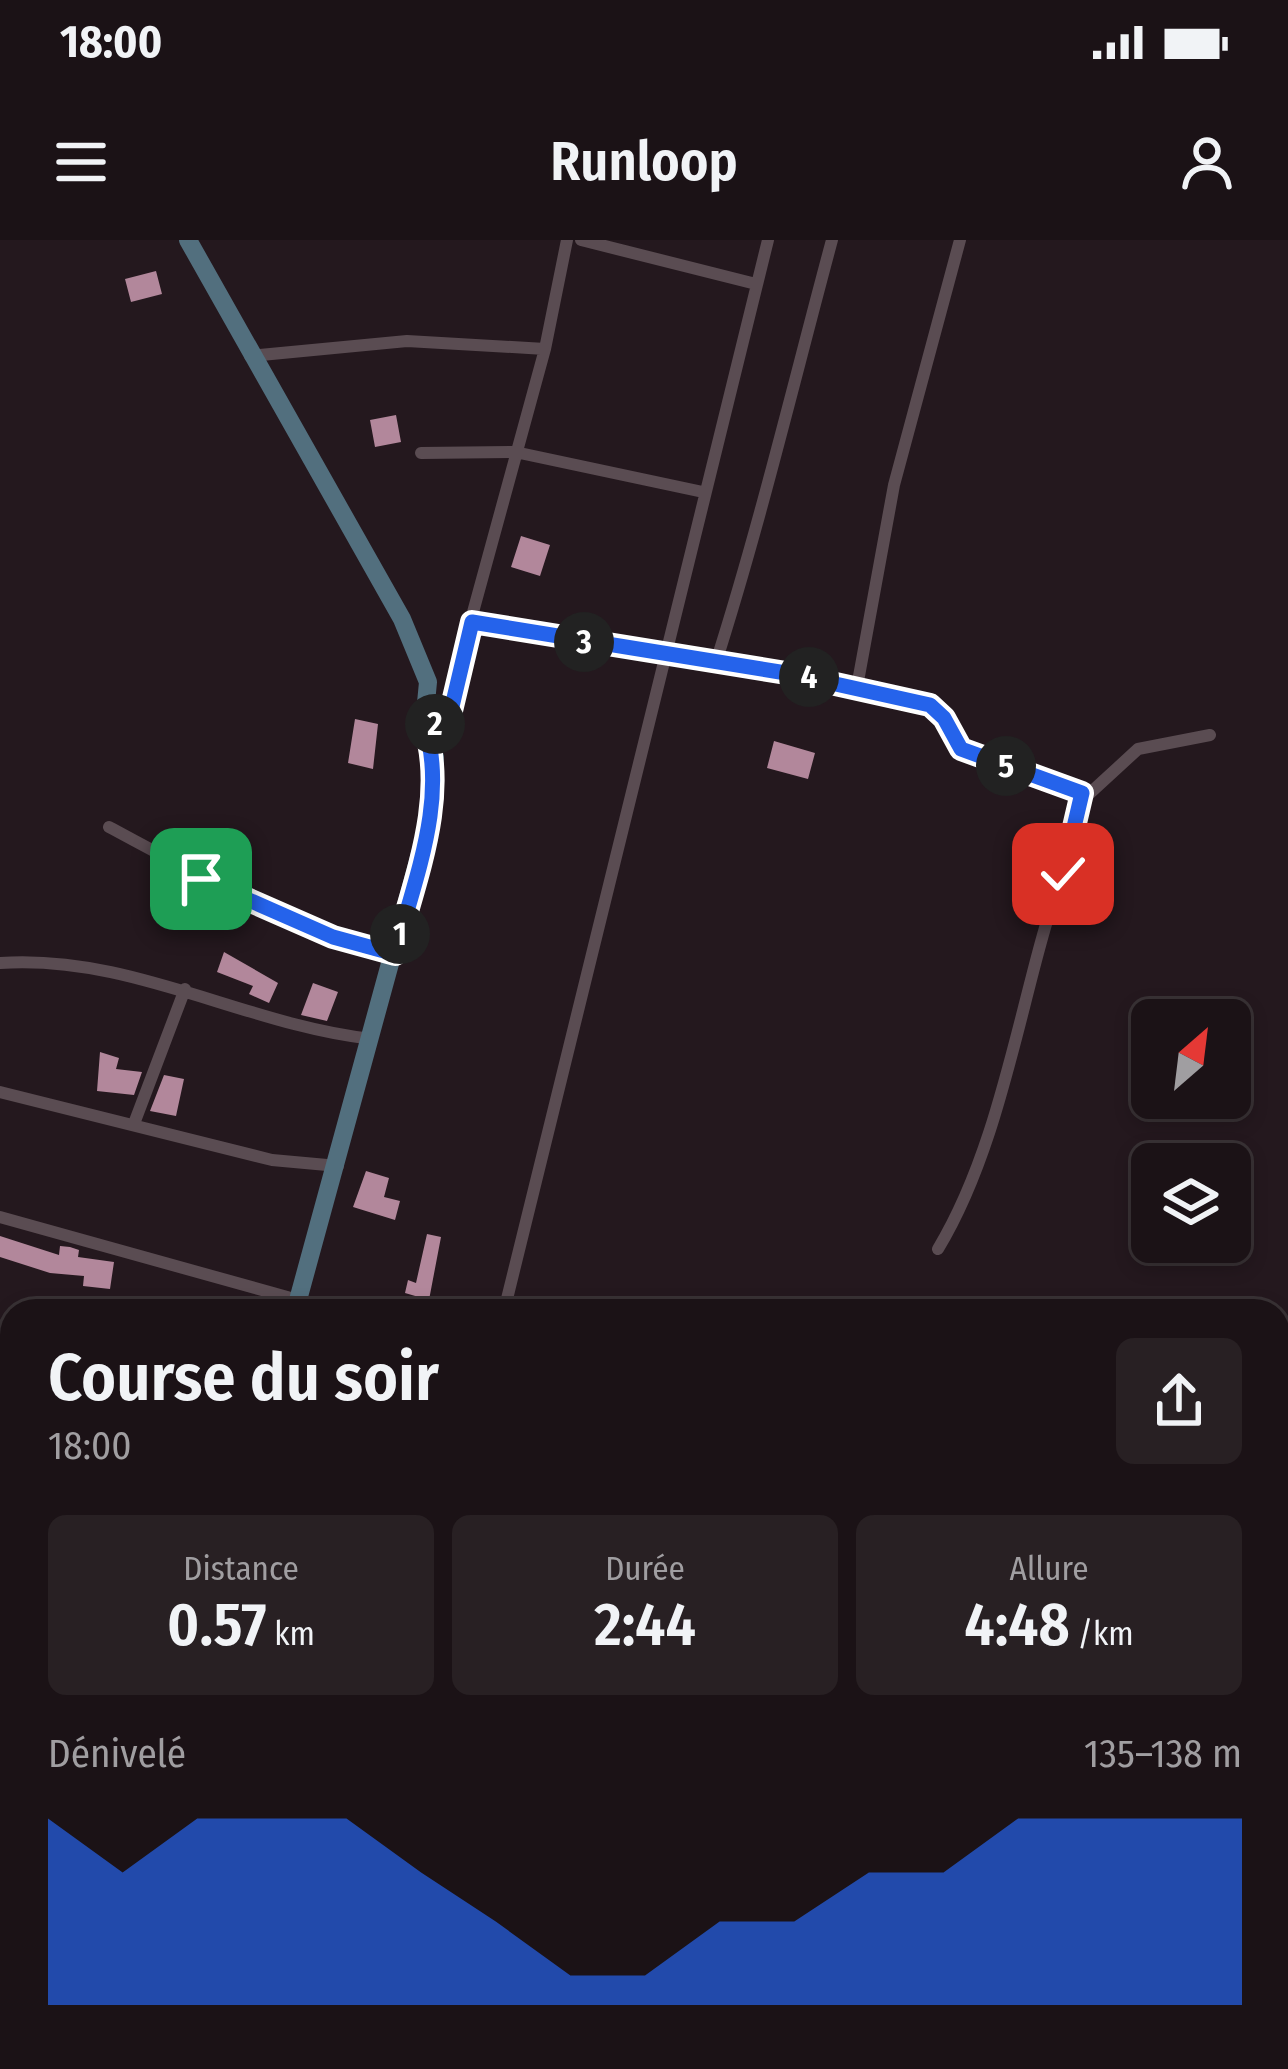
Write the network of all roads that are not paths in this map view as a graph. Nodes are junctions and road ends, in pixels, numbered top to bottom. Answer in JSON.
{"nodes":[{"id":1,"x":188,"y":240,"type":"edge"},
{"id":2,"x":567,"y":240,"type":"edge"},
{"id":3,"x":581,"y":240,"type":"edge"},
{"id":4,"x":768,"y":240,"type":"edge"},
{"id":5,"x":832,"y":240,"type":"edge"},
{"id":6,"x":960,"y":240,"type":"edge"},
{"id":7,"x":756,"y":284,"type":"junction"},
{"id":8,"x":544,"y":349,"type":"junction"},
{"id":9,"x":249,"y":357,"type":"junction"},
{"id":10,"x":515,"y":452,"type":"junction"},
{"id":11,"x":421,"y":453,"type":"dead end"},
{"id":12,"x":703,"y":492,"type":"junction"},
{"id":13,"x":472,"y":622,"type":"junction"},
{"id":14,"x":666,"y":656,"type":"junction"},
{"id":15,"x":716,"y":662,"type":"junction"},
{"id":16,"x":857,"y":687,"type":"junction"},
{"id":17,"x":424,"y":724,"type":"junction"},
{"id":18,"x":1210,"y":735,"type":"dead end"},
{"id":19,"x":1082,"y":793,"type":"junction"},
{"id":20,"x":110,"y":827,"type":"dead end"},
{"id":21,"x":395,"y":954,"type":"junction"},
{"id":22,"x":0,"y":963,"type":"edge"},
{"id":23,"x":185,"y":989,"type":"junction"},
{"id":24,"x":372,"y":1039,"type":"junction"},
{"id":25,"x":0,"y":1092,"type":"edge"},
{"id":26,"x":135,"y":1121,"type":"junction"},
{"id":27,"x":338,"y":1166,"type":"junction"},
{"id":28,"x":0,"y":1217,"type":"edge"},
{"id":29,"x":938,"y":1250,"type":"dead end"},
{"id":30,"x":274,"y":1299,"type":"edge"},
{"id":31,"x":299,"y":1299,"type":"edge"},
{"id":32,"x":506,"y":1299,"type":"edge"}],
"edges":[{"from":1,"to":9,"type":"main road"},
{"from":2,"to":8,"type":"street"},
{"from":3,"to":7,"type":"street"},
{"from":4,"to":7,"type":"street"},
{"from":5,"to":15,"type":"street"},
{"from":6,"to":16,"type":"street"},
{"from":7,"to":12,"type":"street"},
{"from":8,"to":9,"type":"street"},
{"from":8,"to":10,"type":"street"},
{"from":9,"to":17,"type":"main road"},
{"from":10,"to":11,"type":"street"},
{"from":10,"to":12,"type":"street"},
{"from":10,"to":13,"type":"street"},
{"from":12,"to":14,"type":"street"},
{"from":13,"to":14,"type":"street"},
{"from":13,"to":17,"type":"street"},
{"from":14,"to":15,"type":"street"},
{"from":14,"to":32,"type":"street"},
{"from":15,"to":16,"type":"street"},
{"from":16,"to":19,"type":"street"},
{"from":17,"to":21,"type":"main road"},
{"from":18,"to":19,"type":"street"},
{"from":19,"to":29,"type":"street"},
{"from":20,"to":21,"type":"street"},
{"from":21,"to":24,"type":"main road"},
{"from":22,"to":23,"type":"street"},
{"from":23,"to":24,"type":"street"},
{"from":23,"to":26,"type":"street"},
{"from":24,"to":27,"type":"main road"},
{"from":25,"to":26,"type":"street"},
{"from":26,"to":27,"type":"street"},
{"from":27,"to":31,"type":"main road"},
{"from":28,"to":30,"type":"street"}]}
